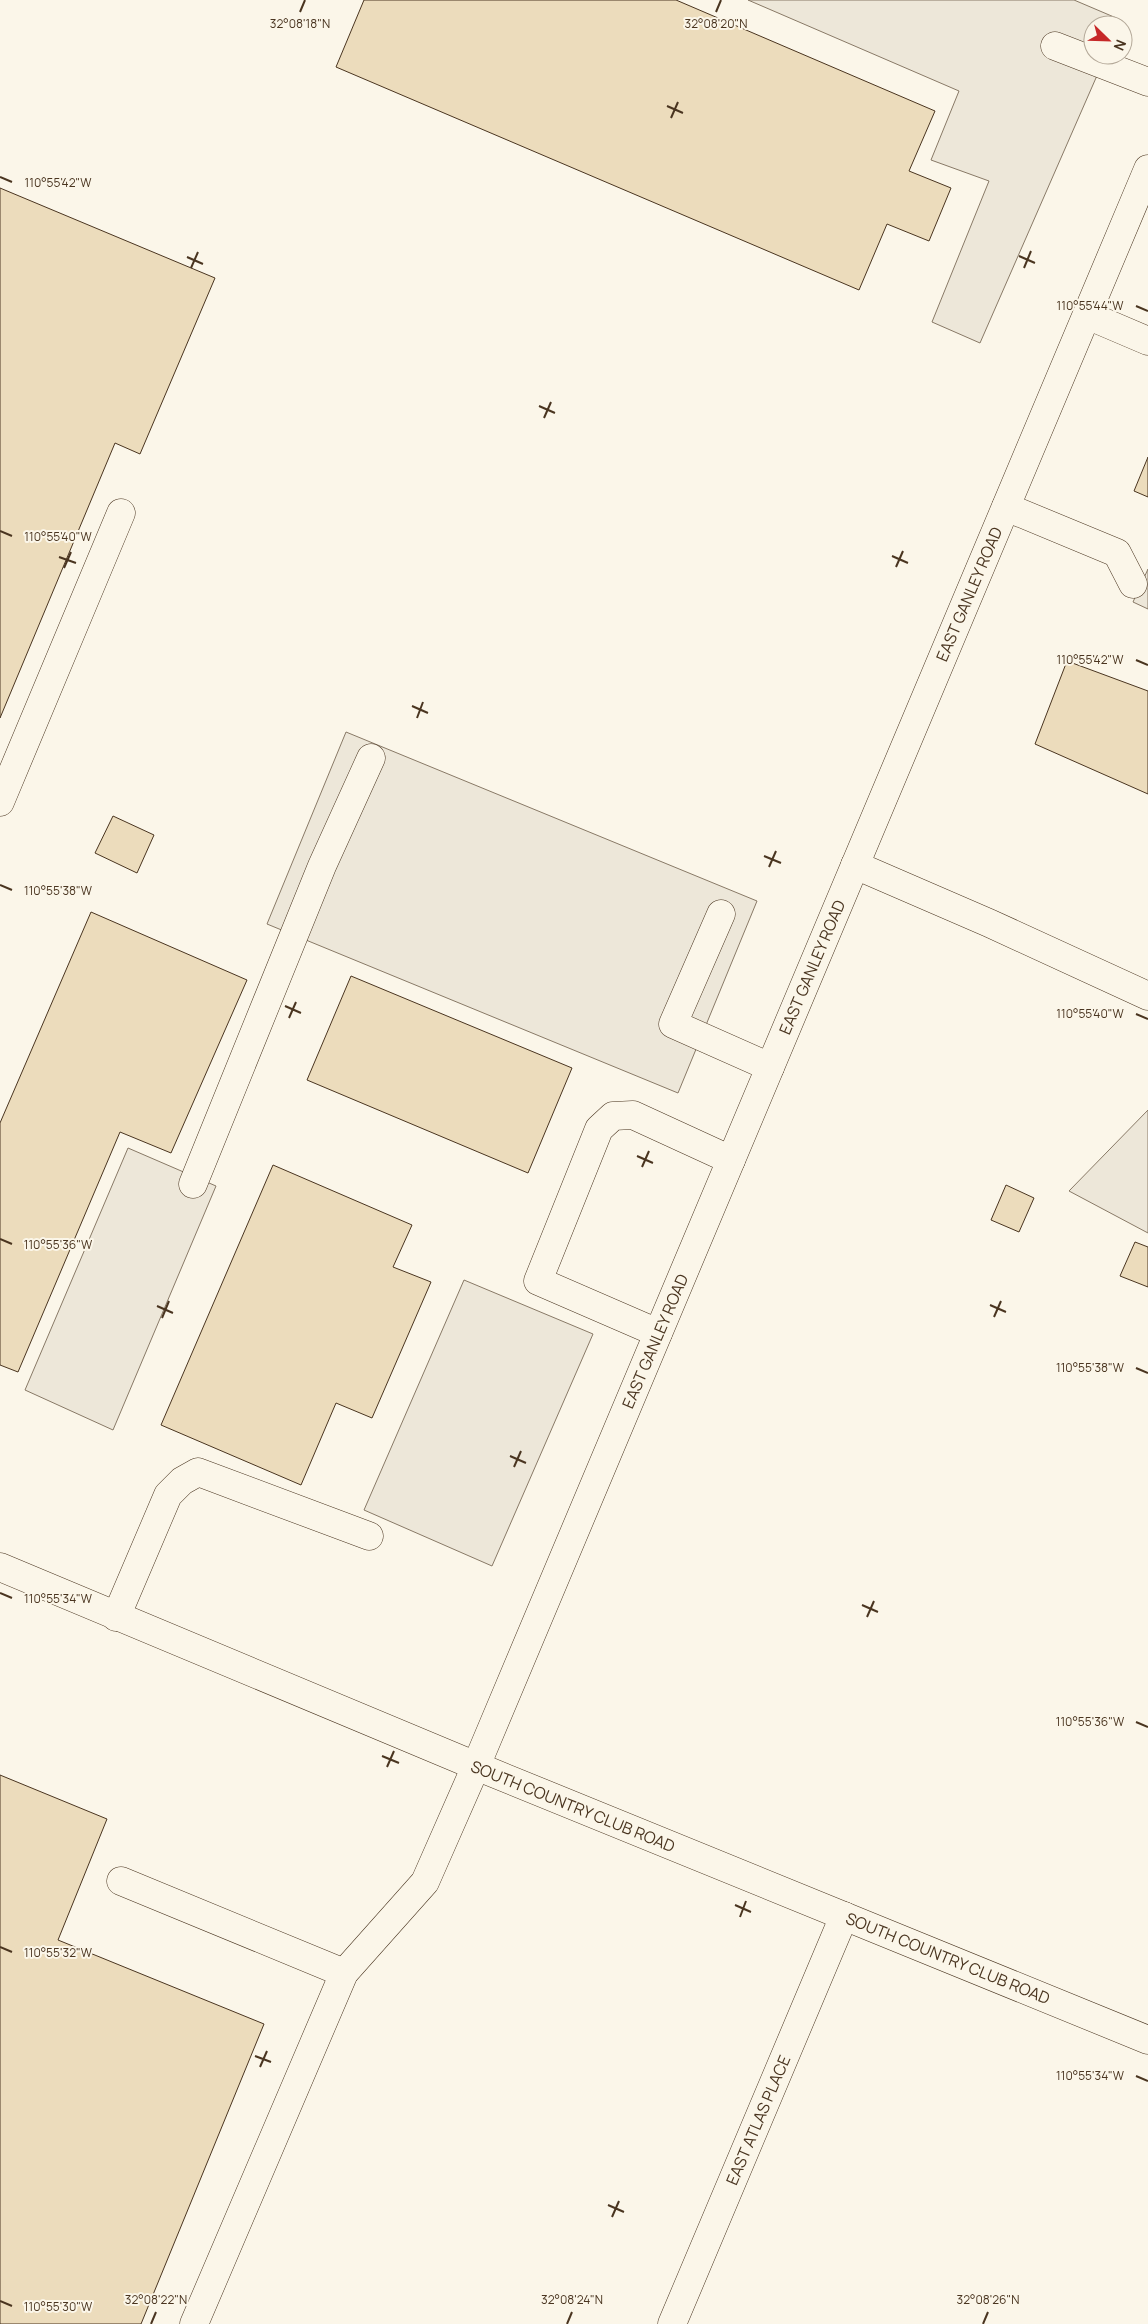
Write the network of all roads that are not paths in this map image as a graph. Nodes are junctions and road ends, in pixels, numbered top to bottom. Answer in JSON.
{"nodes":[{"id":1,"x":1055,"y":46,"type":"dead end"},
{"id":2,"x":1148,"y":82,"type":"edge"},
{"id":3,"x":1148,"y":168,"type":"edge"},
{"id":4,"x":1086,"y":314,"type":"junction"},
{"id":5,"x":1148,"y":341,"type":"edge"},
{"id":6,"x":1006,"y":507,"type":"junction"},
{"id":7,"x":121,"y":513,"type":"dead end"},
{"id":8,"x":1133,"y":584,"type":"dead end"},
{"id":9,"x":371,"y":758,"type":"dead end"},
{"id":10,"x":0,"y":802,"type":"edge"},
{"id":11,"x":855,"y":865,"type":"junction"},
{"id":12,"x":721,"y":914,"type":"dead end"},
{"id":13,"x":1148,"y":996,"type":"edge"},
{"id":14,"x":770,"y":1067,"type":"junction"},
{"id":15,"x":731,"y":1160,"type":"junction"},
{"id":16,"x":193,"y":1184,"type":"dead end"},
{"id":17,"x":658,"y":1333,"type":"junction"},
{"id":18,"x":369,"y":1536,"type":"dead end"},
{"id":19,"x":0,"y":1568,"type":"edge"},
{"id":20,"x":116,"y":1616,"type":"junction"},
{"id":21,"x":476,"y":1766,"type":"junction"},
{"id":22,"x":122,"y":1881,"type":"dead end"},
{"id":23,"x":844,"y":1916,"type":"junction"},
{"id":24,"x":344,"y":1973,"type":"junction"},
{"id":25,"x":1148,"y":2040,"type":"edge"},
{"id":26,"x":194,"y":2324,"type":"edge"},
{"id":27,"x":672,"y":2324,"type":"edge"}],
"edges":[{"from":1,"to":2,"type":"street"},
{"from":3,"to":4,"type":"street","name":"EAST GANLEY ROAD"},
{"from":4,"to":5,"type":"street"},
{"from":4,"to":6,"type":"street","name":"EAST GANLEY ROAD"},
{"from":6,"to":8,"type":"street"},
{"from":6,"to":11,"type":"street","name":"EAST GANLEY ROAD"},
{"from":7,"to":10,"type":"street"},
{"from":9,"to":16,"type":"street"},
{"from":11,"to":13,"type":"street"},
{"from":11,"to":14,"type":"street","name":"EAST GANLEY ROAD"},
{"from":12,"to":14,"type":"street"},
{"from":14,"to":15,"type":"street","name":"EAST GANLEY ROAD"},
{"from":15,"to":17,"type":"street","name":"EAST GANLEY ROAD"},
{"from":15,"to":17,"type":"street"},
{"from":17,"to":21,"type":"street","name":"EAST GANLEY ROAD"},
{"from":18,"to":20,"type":"street"},
{"from":19,"to":20,"type":"street","name":"SOUTH COUNTRY CLUB ROAD"},
{"from":20,"to":21,"type":"street","name":"SOUTH COUNTRY CLUB ROAD"},
{"from":21,"to":23,"type":"street","name":"SOUTH COUNTRY CLUB ROAD"},
{"from":21,"to":24,"type":"street","name":"EAST GANLEY ROAD"},
{"from":22,"to":24,"type":"street"},
{"from":23,"to":25,"type":"street","name":"SOUTH COUNTRY CLUB ROAD"},
{"from":23,"to":27,"type":"street","name":"EAST ATLAS PLACE"},
{"from":24,"to":26,"type":"street","name":"EAST GANLEY ROAD"}]}
